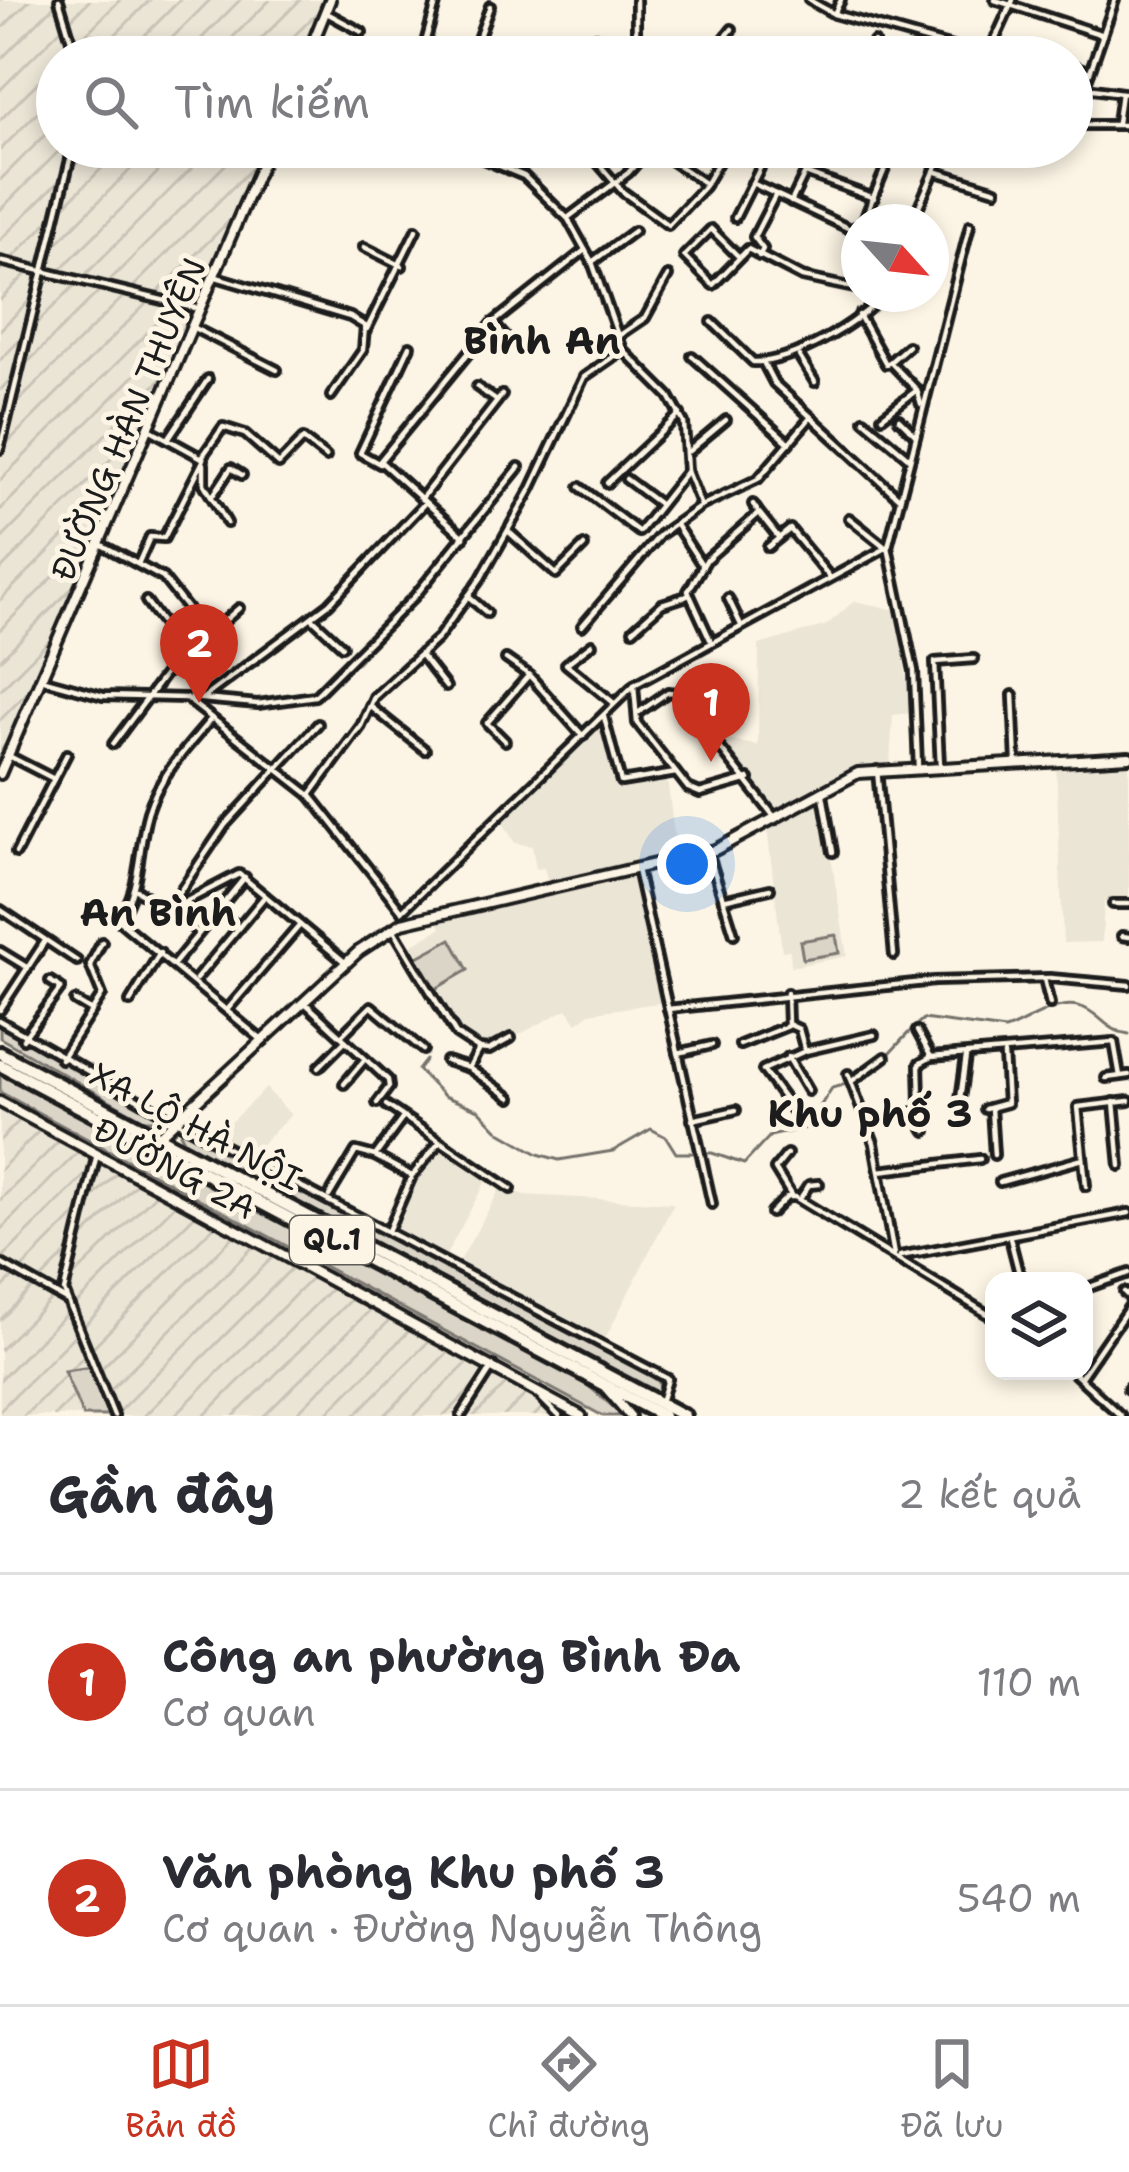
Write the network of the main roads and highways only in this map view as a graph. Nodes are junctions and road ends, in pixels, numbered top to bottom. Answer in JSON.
{"nodes":[{"id":1,"x":0,"y":1053,"type":"edge"},
{"id":2,"x":0,"y":1065,"type":"edge"},
{"id":3,"x":662,"y":1410,"type":"edge"},
{"id":4,"x":683,"y":1416,"type":"edge"}],
"edges":[{"from":1,"to":3,"type":"highway","name":"XA LỘ HÀ NỘI","number":"QL.1"},
{"from":2,"to":3,"type":"highway","name":"XA LỘ HÀ NỘI","number":"QL.1"},
{"from":3,"to":4,"type":"highway","name":"XA LỘ HÀ NỘI","number":"QL.1"}]}
